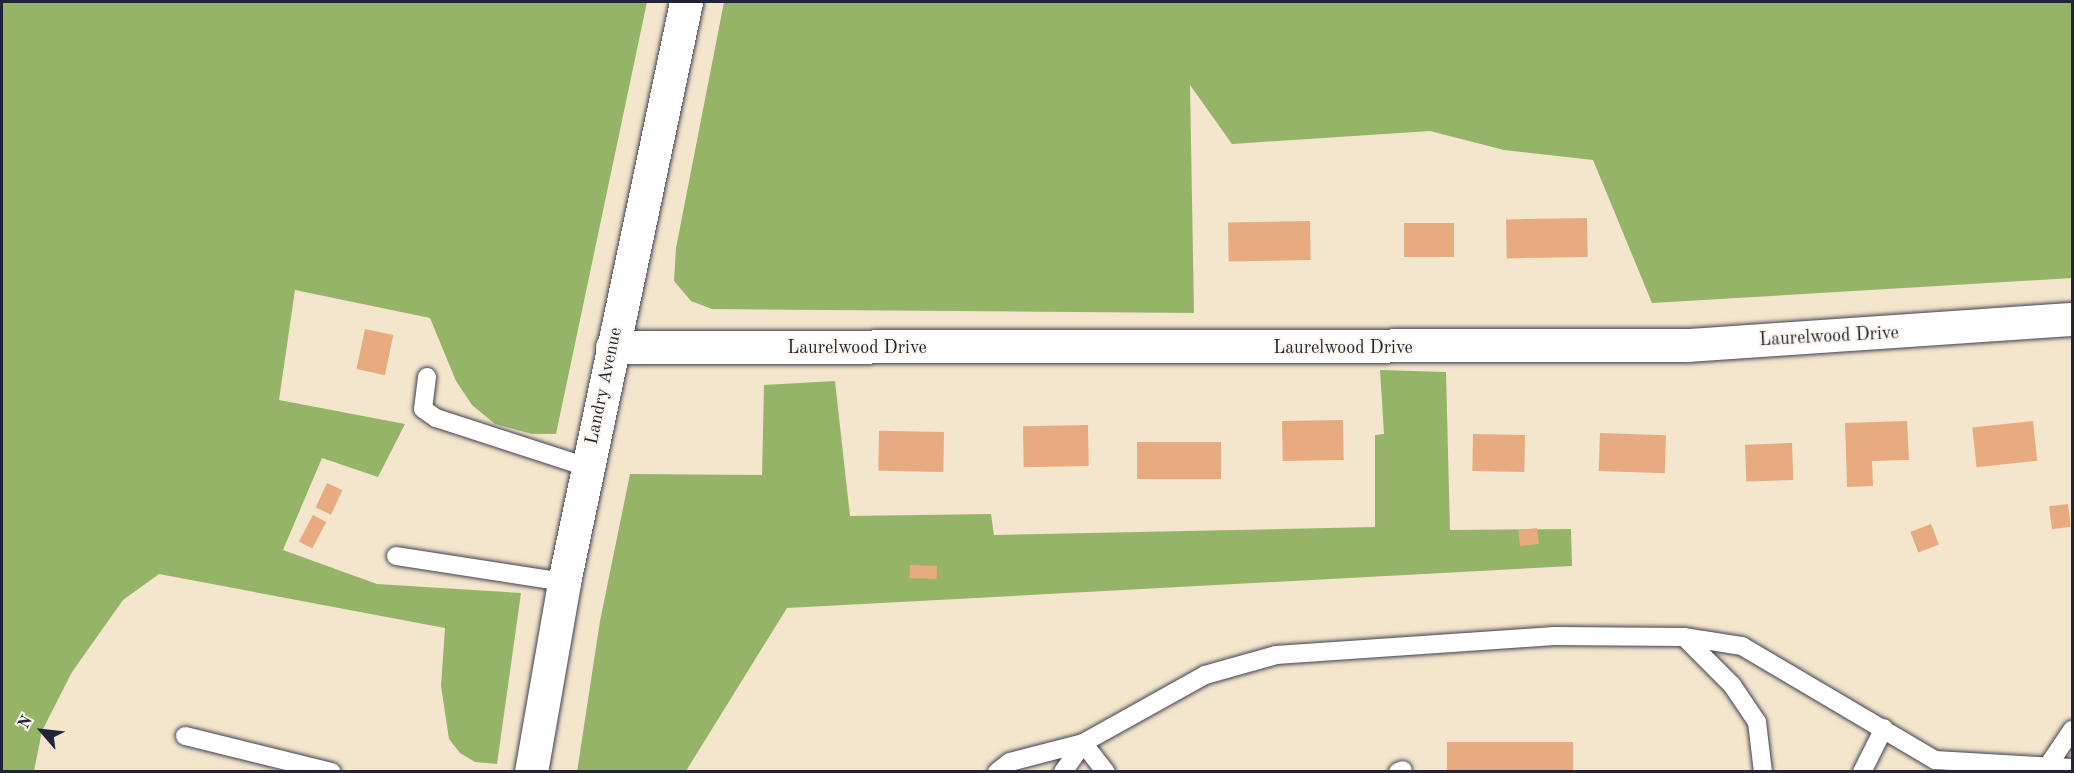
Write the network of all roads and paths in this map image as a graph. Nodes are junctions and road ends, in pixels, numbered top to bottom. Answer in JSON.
{"nodes":[{"id":1,"x":686,"y":2,"type":"edge"},
{"id":2,"x":2073,"y":318,"type":"edge"},
{"id":3,"x":612,"y":347,"type":"junction"},
{"id":4,"x":427,"y":377,"type":"dead end"},
{"id":5,"x":588,"y":467,"type":"junction"},
{"id":6,"x":396,"y":556,"type":"dead end"},
{"id":7,"x":564,"y":582,"type":"junction"},
{"id":8,"x":1684,"y":637,"type":"junction"},
{"id":9,"x":1884,"y":728,"type":"junction"},
{"id":10,"x":2073,"y":730,"type":"edge"},
{"id":11,"x":185,"y":736,"type":"dead end"},
{"id":12,"x":1083,"y":743,"type":"junction"},
{"id":13,"x":1935,"y":766,"type":"edge"},
{"id":14,"x":2047,"y":767,"type":"junction"},
{"id":15,"x":2015,"y":768,"type":"edge"},
{"id":16,"x":2073,"y":768,"type":"edge"},
{"id":17,"x":333,"y":771,"type":"edge"},
{"id":18,"x":531,"y":771,"type":"edge"},
{"id":19,"x":997,"y":771,"type":"edge"},
{"id":20,"x":1063,"y":771,"type":"edge"},
{"id":21,"x":1106,"y":771,"type":"edge"},
{"id":22,"x":1763,"y":771,"type":"edge"},
{"id":23,"x":1862,"y":771,"type":"edge"}],
"edges":[{"from":1,"to":3,"type":"street","name":"Landry Avenue"},
{"from":2,"to":3,"type":"street","name":"Laurelwood Drive"},
{"from":3,"to":5,"type":"street","name":"Landry Avenue"},
{"from":4,"to":5,"type":"lane"},
{"from":5,"to":7,"type":"street","name":"Landry Avenue"},
{"from":6,"to":7,"type":"lane"},
{"from":7,"to":18,"type":"street","name":"Landry Avenue"},
{"from":8,"to":9,"type":"lane"},
{"from":8,"to":12,"type":"lane"},
{"from":8,"to":22,"type":"lane"},
{"from":9,"to":13,"type":"lane"},
{"from":9,"to":23,"type":"lane"},
{"from":10,"to":14,"type":"lane"},
{"from":11,"to":17,"type":"lane"},
{"from":12,"to":19,"type":"lane"},
{"from":12,"to":20,"type":"lane"},
{"from":12,"to":21,"type":"lane"},
{"from":13,"to":15,"type":"lane"},
{"from":14,"to":15,"type":"lane"},
{"from":14,"to":16,"type":"lane"}]}
